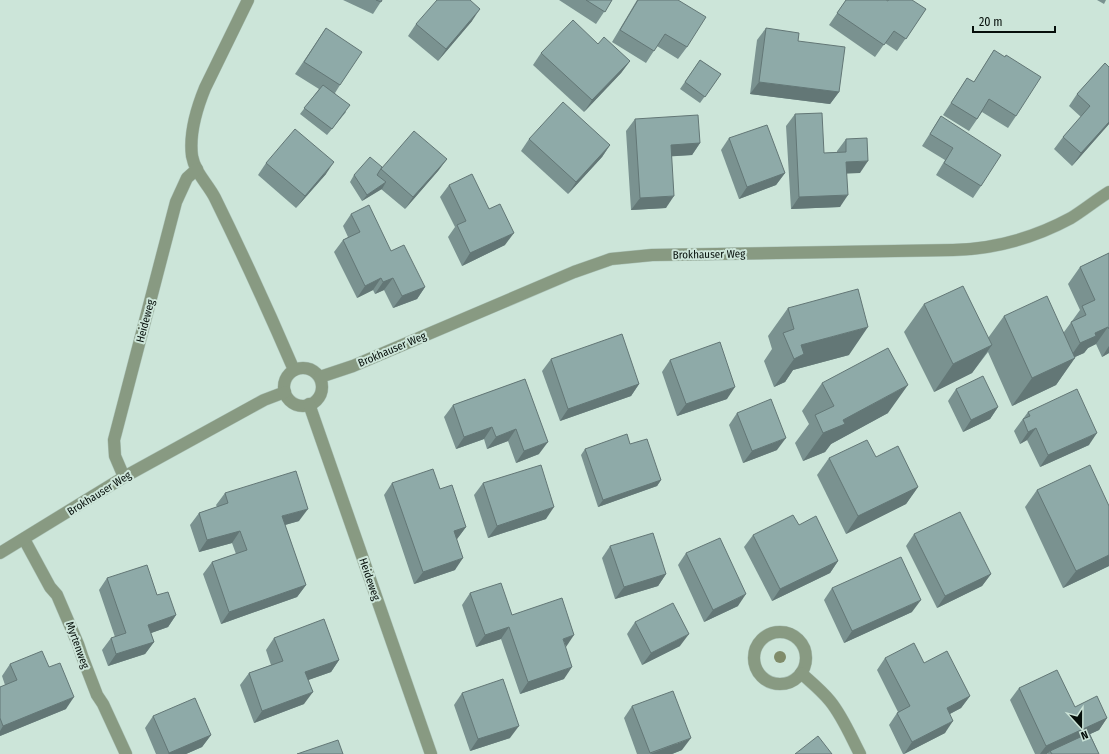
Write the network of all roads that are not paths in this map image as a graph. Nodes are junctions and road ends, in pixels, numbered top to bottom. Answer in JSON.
{"nodes":[{"id":1,"x":248,"y":0,"type":"edge"},
{"id":2,"x":197,"y":169,"type":"junction"},
{"id":3,"x":1109,"y":192,"type":"edge"},
{"id":4,"x":294,"y":370,"type":"junction"},
{"id":5,"x":320,"y":377,"type":"junction"},
{"id":6,"x":285,"y":392,"type":"junction"},
{"id":7,"x":309,"y":404,"type":"junction"},
{"id":8,"x":124,"y":477,"type":"junction"},
{"id":9,"x":24,"y":539,"type":"junction"},
{"id":10,"x":0,"y":553,"type":"edge"},
{"id":11,"x":801,"y":673,"type":"junction"},
{"id":12,"x":126,"y":754,"type":"edge"},
{"id":13,"x":431,"y":754,"type":"edge"},
{"id":14,"x":860,"y":754,"type":"edge"}],
"edges":[{"from":1,"to":2,"type":"street"},
{"from":2,"to":4,"type":"street"},
{"from":2,"to":8,"type":"street","name":"Heideweg"},
{"from":3,"to":5,"type":"street","name":"Brokhauser Weg"},
{"from":4,"to":5,"type":"street"},
{"from":4,"to":6,"type":"street"},
{"from":5,"to":7,"type":"street"},
{"from":6,"to":7,"type":"street"},
{"from":6,"to":8,"type":"street","name":"Brokhauser Weg"},
{"from":7,"to":13,"type":"street","name":"Heideweg"},
{"from":8,"to":9,"type":"street","name":"Brokhauser Weg"},
{"from":9,"to":10,"type":"street","name":"Brokhauser Weg"},
{"from":9,"to":12,"type":"street","name":"Myrtenweg"},
{"from":11,"to":11,"type":"street"},
{"from":11,"to":14,"type":"street"}]}
